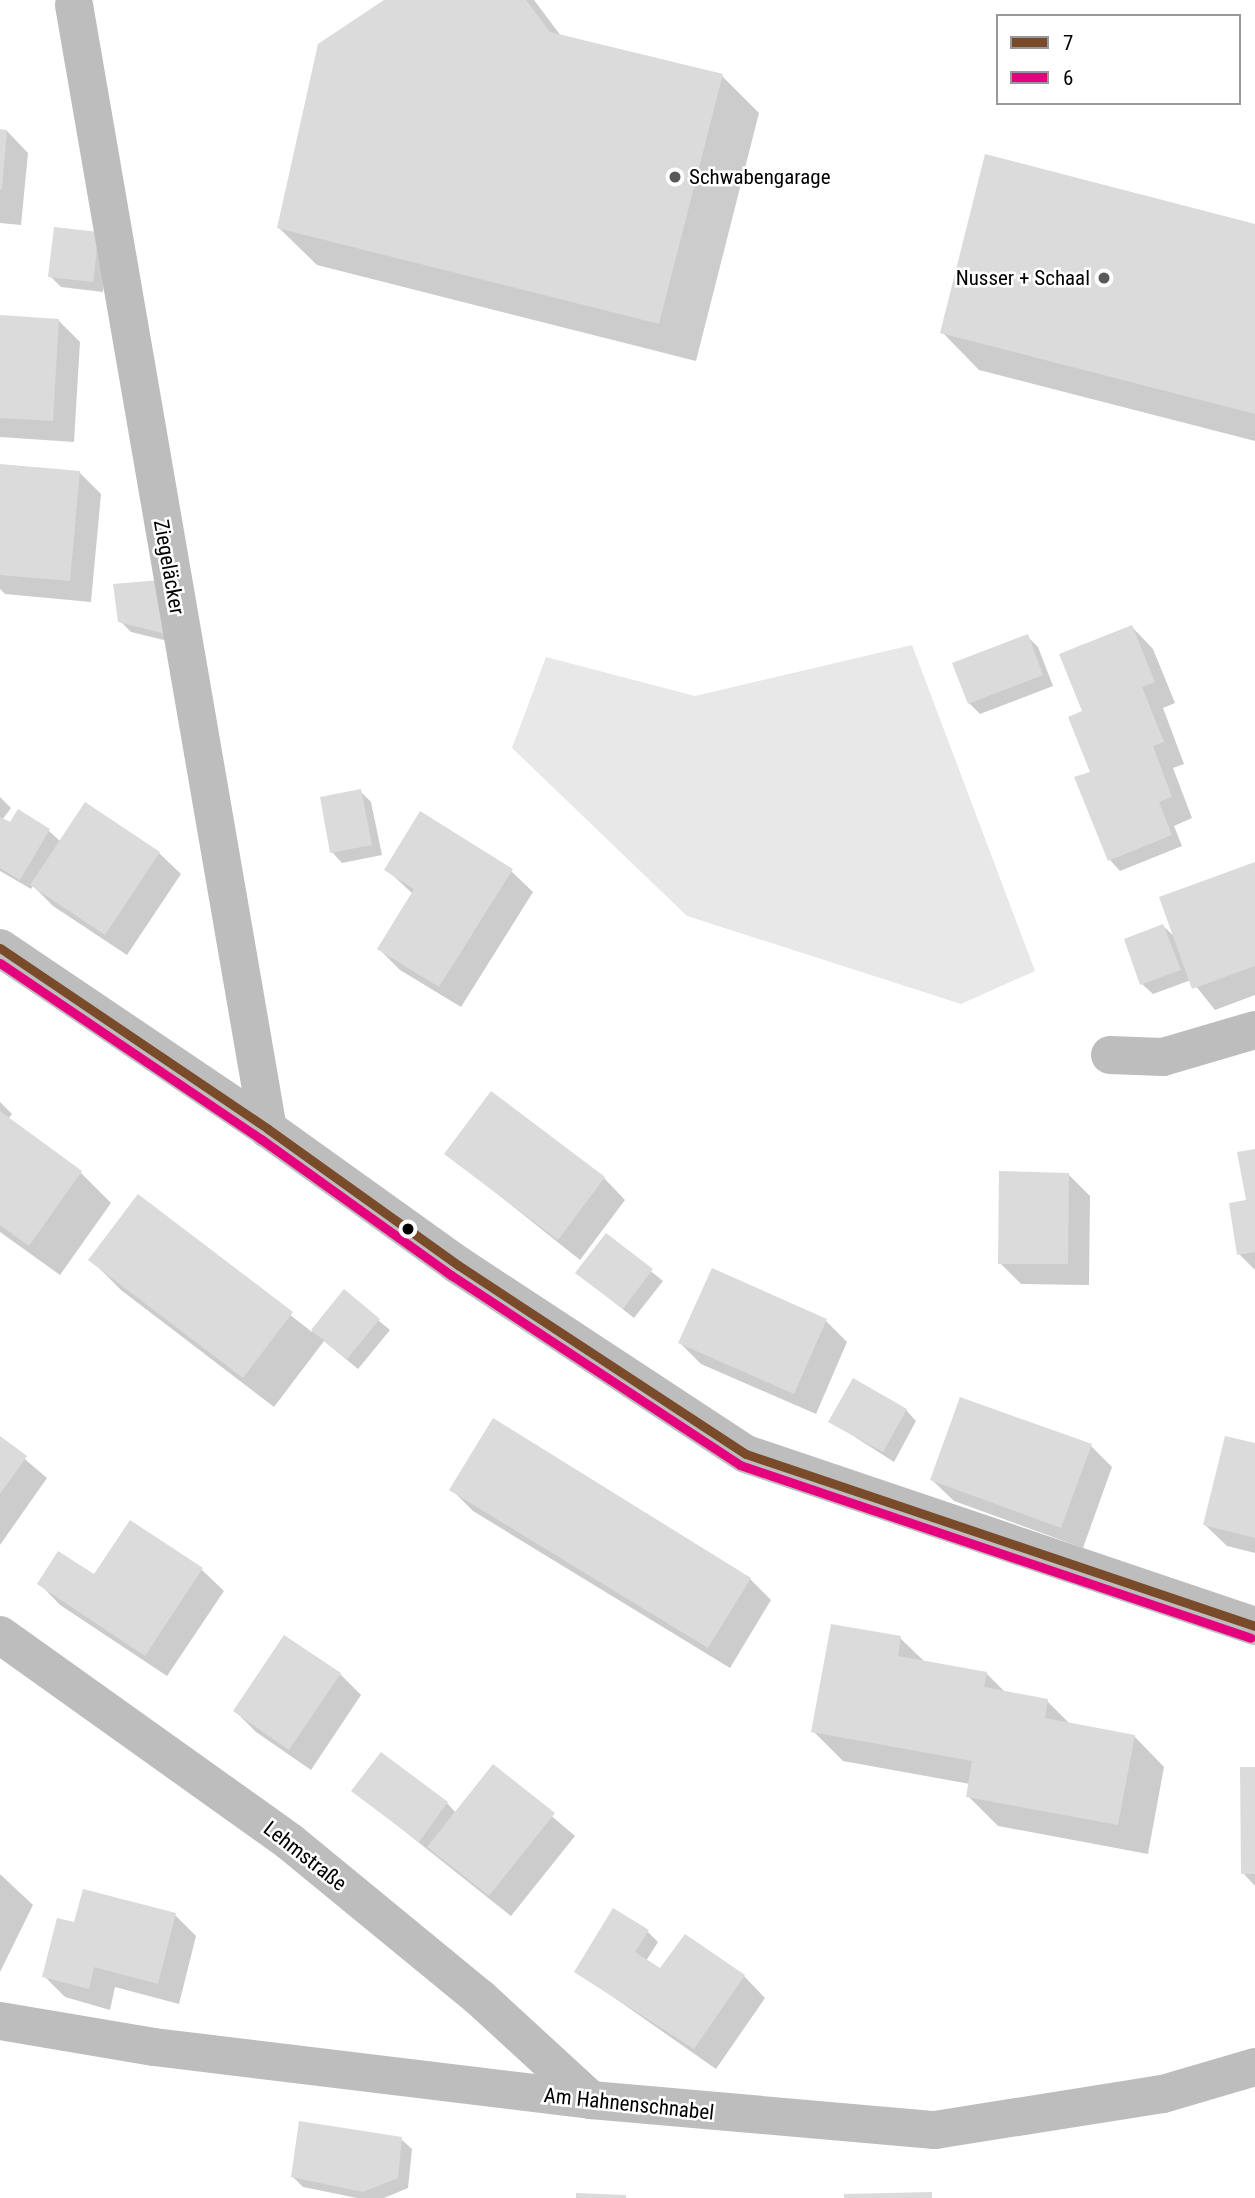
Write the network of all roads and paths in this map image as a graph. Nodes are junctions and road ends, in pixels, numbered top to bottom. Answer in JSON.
{"nodes":[{"id":1,"x":74,"y":5,"type":"dead end"},
{"id":2,"x":0,"y":948,"type":"edge"},
{"id":3,"x":1255,"y":1030,"type":"edge"},
{"id":4,"x":1110,"y":1055,"type":"dead end"},
{"id":5,"x":268,"y":1129,"type":"junction"},
{"id":6,"x":1255,"y":1626,"type":"edge"},
{"id":7,"x":0,"y":1635,"type":"edge"},
{"id":8,"x":0,"y":2021,"type":"edge"},
{"id":9,"x":1255,"y":2067,"type":"edge"},
{"id":10,"x":591,"y":2100,"type":"junction"}],
"edges":[{"from":1,"to":5,"type":"street","name":"Ziegeläcker"},
{"from":2,"to":5,"type":"street"},
{"from":3,"to":4,"type":"street"},
{"from":5,"to":6,"type":"street"},
{"from":7,"to":10,"type":"street","name":"Lehmstraße"},
{"from":8,"to":10,"type":"street","name":"Am Hahnenschnabel"},
{"from":9,"to":10,"type":"street","name":"Am Hahnenschnabel"}]}
